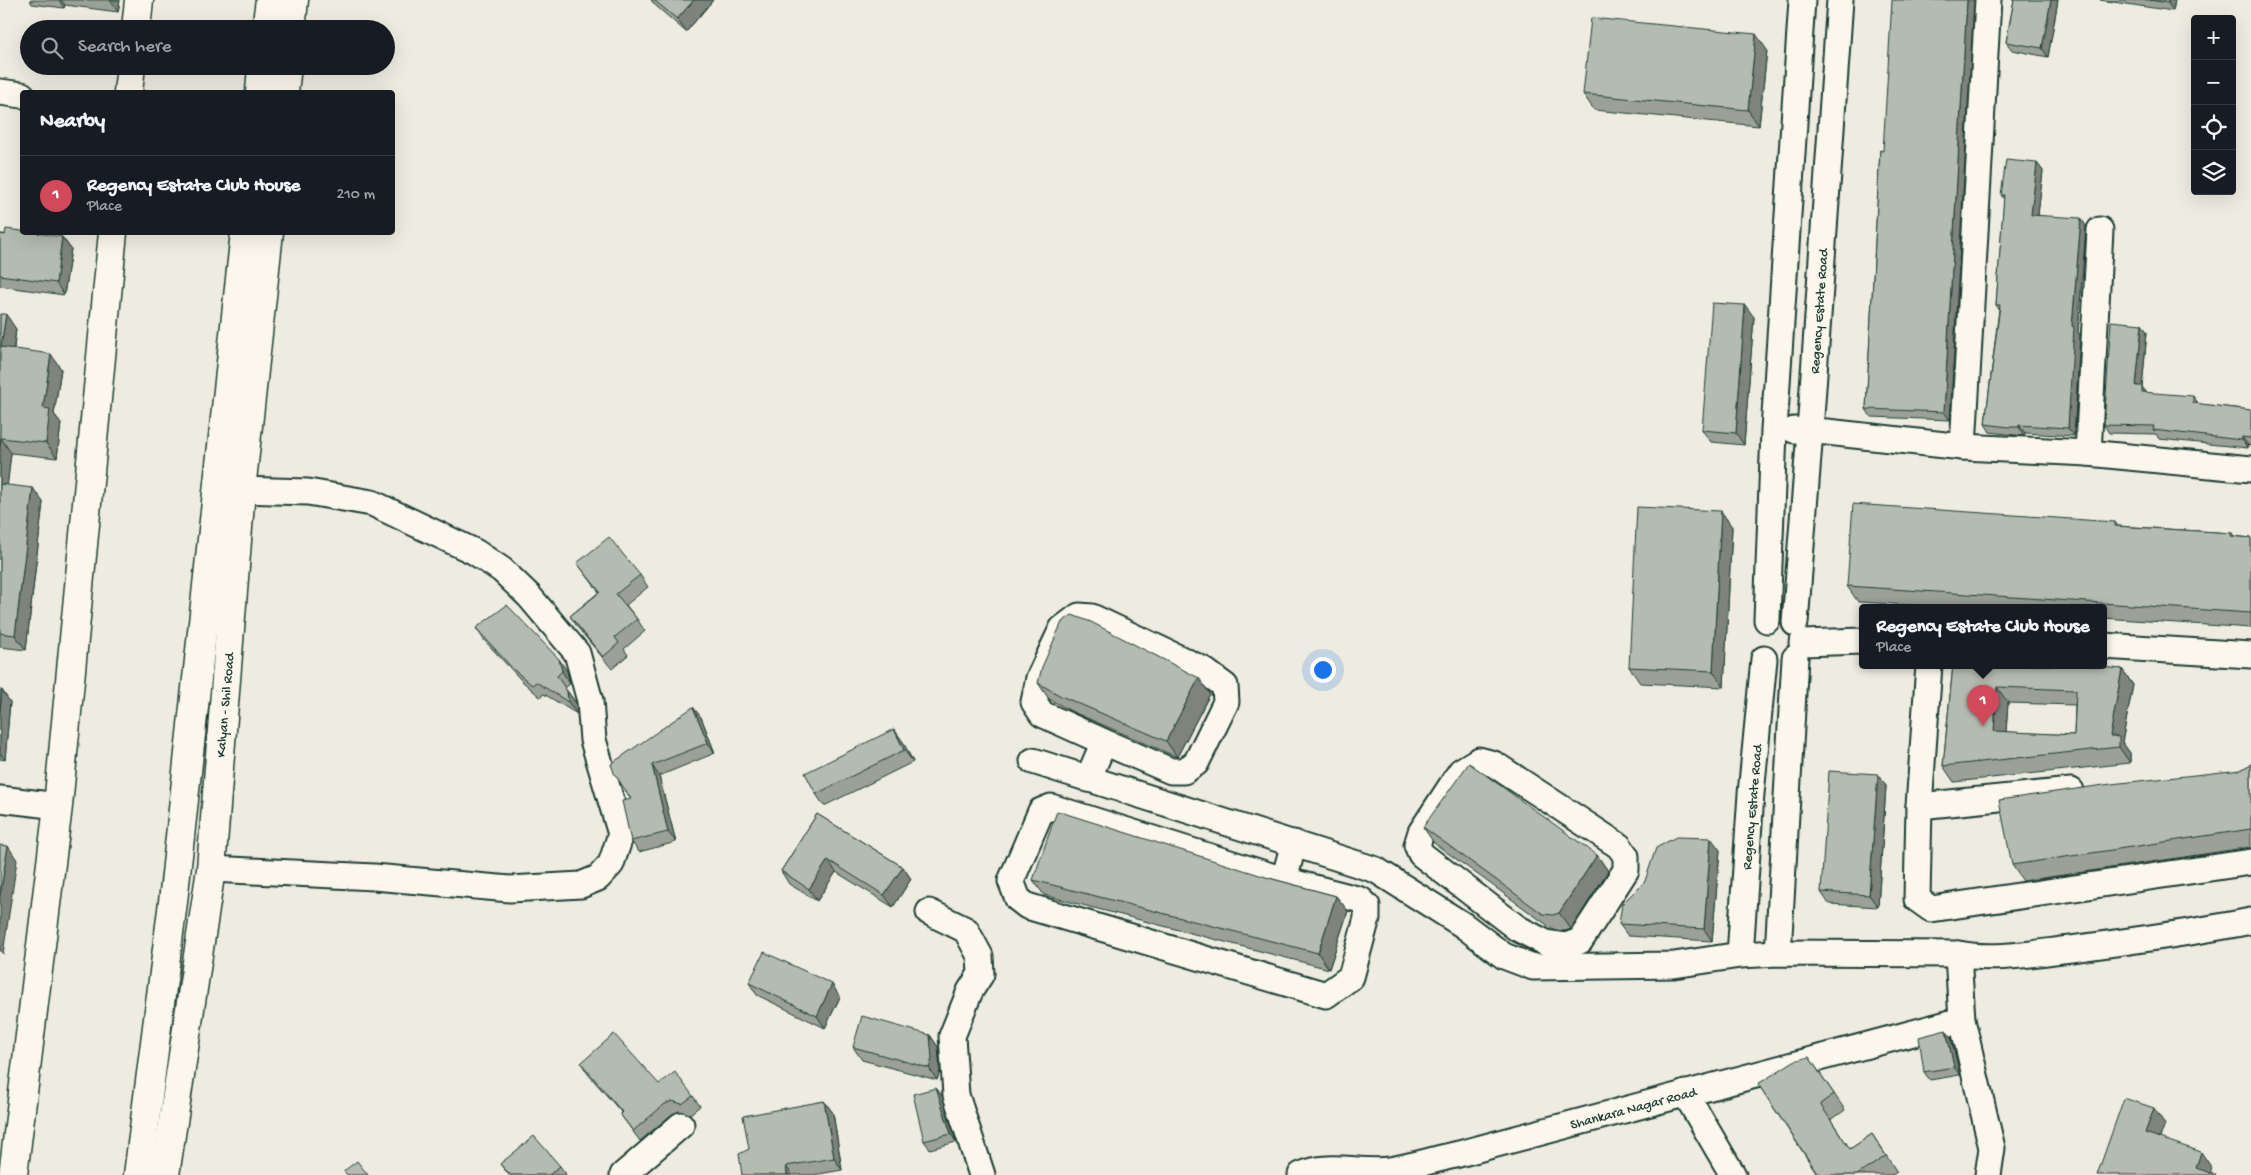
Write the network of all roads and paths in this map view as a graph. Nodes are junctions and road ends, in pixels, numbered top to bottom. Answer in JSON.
{"nodes":[{"id":1,"x":139,"y":0,"type":"edge"},
{"id":2,"x":270,"y":0,"type":"edge"},
{"id":3,"x":294,"y":0,"type":"edge"},
{"id":4,"x":1802,"y":0,"type":"edge"},
{"id":5,"x":1840,"y":0,"type":"edge"},
{"id":6,"x":1988,"y":0,"type":"edge"},
{"id":7,"x":137,"y":20,"type":"edge"},
{"id":8,"x":267,"y":20,"type":"edge"},
{"id":9,"x":292,"y":20,"type":"edge"},
{"id":10,"x":1799,"y":41,"type":"junction"},
{"id":11,"x":1835,"y":44,"type":"junction"},
{"id":12,"x":130,"y":75,"type":"edge"},
{"id":13,"x":261,"y":75,"type":"edge"},
{"id":14,"x":286,"y":75,"type":"edge"},
{"id":15,"x":128,"y":90,"type":"edge"},
{"id":16,"x":260,"y":90,"type":"edge"},
{"id":17,"x":284,"y":90,"type":"edge"},
{"id":18,"x":0,"y":92,"type":"edge"},
{"id":19,"x":20,"y":96,"type":"edge"},
{"id":20,"x":2100,"y":230,"type":"dead end"},
{"id":21,"x":114,"y":235,"type":"edge"},
{"id":22,"x":245,"y":235,"type":"edge"},
{"id":23,"x":269,"y":235,"type":"edge"},
{"id":24,"x":1774,"y":430,"type":"junction"},
{"id":25,"x":1810,"y":431,"type":"junction"},
{"id":26,"x":1963,"y":447,"type":"junction"},
{"id":27,"x":2088,"y":453,"type":"junction"},
{"id":28,"x":2251,"y":469,"type":"edge"},
{"id":29,"x":241,"y":490,"type":"junction"},
{"id":30,"x":1766,"y":620,"type":"junction"},
{"id":31,"x":1797,"y":641,"type":"junction"},
{"id":32,"x":1859,"y":641,"type":"edge"},
{"id":33,"x":2107,"y":646,"type":"edge"},
{"id":34,"x":2251,"y":655,"type":"edge"},
{"id":35,"x":1764,"y":659,"type":"junction"},
{"id":36,"x":1929,"y":669,"type":"edge"},
{"id":37,"x":1104,"y":742,"type":"junction"},
{"id":38,"x":1033,"y":761,"type":"dead end"},
{"id":39,"x":1088,"y":779,"type":"junction"},
{"id":40,"x":2095,"y":788,"type":"edge"},
{"id":41,"x":0,"y":798,"type":"edge"},
{"id":42,"x":58,"y":806,"type":"junction"},
{"id":43,"x":1919,"y":806,"type":"junction"},
{"id":44,"x":1294,"y":843,"type":"junction"},
{"id":45,"x":2251,"y":862,"type":"edge"},
{"id":46,"x":211,"y":869,"type":"junction"},
{"id":47,"x":1284,"y":880,"type":"junction"},
{"id":48,"x":1481,"y":900,"type":"junction"},
{"id":49,"x":929,"y":912,"type":"dead end"},
{"id":50,"x":2251,"y":921,"type":"edge"},
{"id":51,"x":1463,"y":925,"type":"junction"},
{"id":52,"x":1778,"y":953,"type":"junction"},
{"id":53,"x":1958,"y":954,"type":"junction"},
{"id":54,"x":1740,"y":955,"type":"junction"},
{"id":55,"x":1962,"y":1020,"type":"junction"},
{"id":56,"x":1685,"y":1094,"type":"junction"},
{"id":57,"x":681,"y":1125,"type":"dead end"},
{"id":58,"x":13,"y":1175,"type":"edge"},
{"id":59,"x":138,"y":1175,"type":"edge"},
{"id":60,"x":165,"y":1175,"type":"edge"},
{"id":61,"x":623,"y":1175,"type":"edge"},
{"id":62,"x":982,"y":1175,"type":"edge"},
{"id":63,"x":1301,"y":1175,"type":"edge"},
{"id":64,"x":1733,"y":1175,"type":"edge"},
{"id":65,"x":1988,"y":1175,"type":"edge"}],
"edges":[{"from":1,"to":7,"type":"main road"},
{"from":2,"to":8,"type":"main road"},
{"from":3,"to":9,"type":"main road"},
{"from":4,"to":10,"type":"street"},
{"from":5,"to":11,"type":"street","name":"Regency Estate Road"},
{"from":6,"to":26,"type":"street"},
{"from":10,"to":11,"type":"street"},
{"from":10,"to":24,"type":"street"},
{"from":11,"to":25,"type":"street","name":"Regency Estate Road"},
{"from":12,"to":15,"type":"main road"},
{"from":13,"to":16,"type":"main road"},
{"from":14,"to":17,"type":"main road"},
{"from":18,"to":19,"type":"street"},
{"from":20,"to":27,"type":"street"},
{"from":21,"to":42,"type":"main road"},
{"from":22,"to":59,"type":"main road","name":"Kalyan - Shil Road"},
{"from":23,"to":29,"type":"main road","name":"Kalyan - Shil Road"},
{"from":24,"to":25,"type":"street"},
{"from":24,"to":30,"type":"street"},
{"from":25,"to":26,"type":"street"},
{"from":25,"to":31,"type":"street","name":"Regency Estate Road"},
{"from":26,"to":27,"type":"street"},
{"from":27,"to":28,"type":"street"},
{"from":29,"to":46,"type":"main road","name":"Kalyan - Shil Road"},
{"from":29,"to":46,"type":"street"},
{"from":30,"to":31,"type":"street"},
{"from":30,"to":35,"type":"street"},
{"from":31,"to":32,"type":"street"},
{"from":31,"to":35,"type":"street"},
{"from":31,"to":52,"type":"street","name":"Regency Estate Road"},
{"from":33,"to":34,"type":"street"},
{"from":35,"to":54,"type":"street","name":"Regency Estate Road"},
{"from":36,"to":43,"type":"street"},
{"from":37,"to":37,"type":"street"},
{"from":37,"to":39,"type":"street"},
{"from":38,"to":39,"type":"street"},
{"from":39,"to":44,"type":"street"},
{"from":40,"to":43,"type":"street"},
{"from":41,"to":42,"type":"street"},
{"from":42,"to":58,"type":"main road"},
{"from":43,"to":45,"type":"street"},
{"from":44,"to":47,"type":"street"},
{"from":44,"to":51,"type":"street"},
{"from":46,"to":60,"type":"main road","name":"Kalyan - Shil Road"},
{"from":47,"to":47,"type":"street"},
{"from":48,"to":48,"type":"street"},
{"from":48,"to":51,"type":"street"},
{"from":49,"to":62,"type":"street"},
{"from":50,"to":53,"type":"street"},
{"from":51,"to":54,"type":"street"},
{"from":52,"to":53,"type":"street"},
{"from":52,"to":54,"type":"street"},
{"from":53,"to":55,"type":"street"},
{"from":55,"to":56,"type":"street","name":"Shankara Nagar Road"},
{"from":55,"to":65,"type":"street"},
{"from":56,"to":63,"type":"street","name":"Shankara Nagar Road"},
{"from":56,"to":64,"type":"street"},
{"from":57,"to":61,"type":"street"}]}
